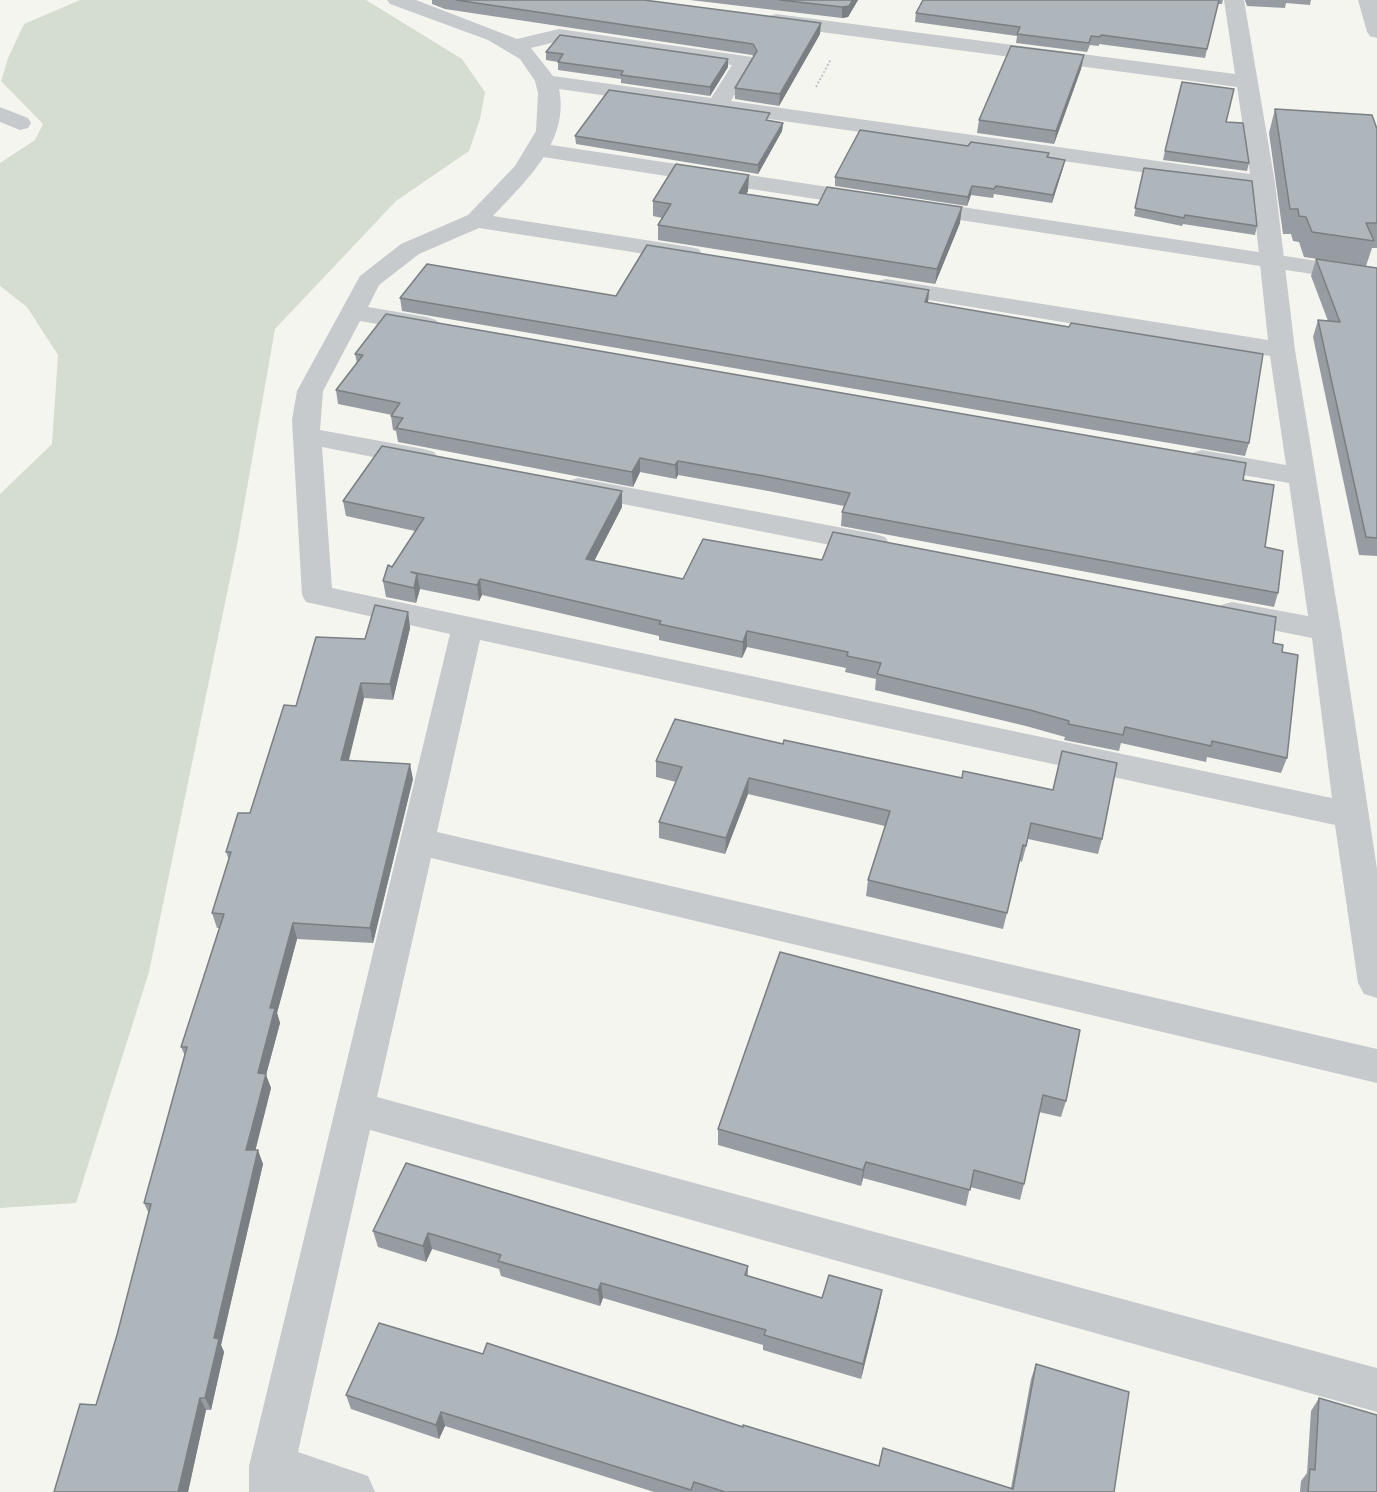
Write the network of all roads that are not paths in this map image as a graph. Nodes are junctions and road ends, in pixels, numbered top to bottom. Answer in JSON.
{"nodes":[{"id":1,"x":398,"y":0,"type":"edge"},
{"id":2,"x":1234,"y":0,"type":"edge"},
{"id":3,"x":1368,"y":0,"type":"edge"},
{"id":4,"x":755,"y":17,"type":"edge"},
{"id":5,"x":1377,"y":32,"type":"edge"},
{"id":6,"x":515,"y":45,"type":"junction"},
{"id":7,"x":546,"y":81,"type":"junction"},
{"id":8,"x":1246,"y":82,"type":"junction"},
{"id":9,"x":718,"y":105,"type":"junction"},
{"id":10,"x":0,"y":114,"type":"edge"},
{"id":11,"x":20,"y":123,"type":"dead end"},
{"id":12,"x":538,"y":150,"type":"junction"},
{"id":13,"x":1263,"y":183,"type":"junction"},
{"id":14,"x":476,"y":220,"type":"junction"},
{"id":15,"x":710,"y":257,"type":"edge"},
{"id":16,"x":1272,"y":261,"type":"junction"},
{"id":17,"x":1377,"y":277,"type":"edge"},
{"id":18,"x":861,"y":282,"type":"edge"},
{"id":19,"x":351,"y":312,"type":"junction"},
{"id":20,"x":457,"y":330,"type":"edge"},
{"id":21,"x":1282,"y":350,"type":"junction"},
{"id":22,"x":308,"y":436,"type":"junction"},
{"id":23,"x":1174,"y":454,"type":"edge"},
{"id":24,"x":448,"y":463,"type":"edge"},
{"id":25,"x":1303,"y":477,"type":"junction"},
{"id":26,"x":554,"y":483,"type":"edge"},
{"id":27,"x":905,"y":549,"type":"edge"},
{"id":28,"x":1209,"y":607,"type":"edge"},
{"id":29,"x":467,"y":628,"type":"junction"},
{"id":30,"x":1326,"y":630,"type":"junction"},
{"id":31,"x":1351,"y":815,"type":"junction"},
{"id":32,"x":417,"y":841,"type":"junction"},
{"id":33,"x":1377,"y":983,"type":"edge"},
{"id":34,"x":1377,"y":1066,"type":"edge"},
{"id":35,"x":354,"y":1108,"type":"junction"},
{"id":36,"x":1377,"y":1390,"type":"edge"},
{"id":37,"x":272,"y":1479,"type":"edge"},
{"id":38,"x":352,"y":1492,"type":"edge"}],
"edges":[{"from":1,"to":6,"type":"street"},
{"from":2,"to":8,"type":"street"},
{"from":3,"to":5,"type":"street"},
{"from":4,"to":8,"type":"street"},
{"from":6,"to":7,"type":"street"},
{"from":6,"to":9,"type":"street"},
{"from":7,"to":9,"type":"street"},
{"from":7,"to":12,"type":"street"},
{"from":8,"to":13,"type":"street"},
{"from":9,"to":13,"type":"street"},
{"from":10,"to":11,"type":"street"},
{"from":12,"to":14,"type":"street"},
{"from":12,"to":16,"type":"street"},
{"from":13,"to":16,"type":"street"},
{"from":14,"to":15,"type":"street"},
{"from":14,"to":19,"type":"street"},
{"from":16,"to":17,"type":"street"},
{"from":16,"to":21,"type":"street"},
{"from":18,"to":21,"type":"street"},
{"from":19,"to":20,"type":"street"},
{"from":19,"to":22,"type":"street"},
{"from":21,"to":25,"type":"street"},
{"from":22,"to":24,"type":"street"},
{"from":22,"to":29,"type":"street"},
{"from":23,"to":25,"type":"street"},
{"from":25,"to":30,"type":"street"},
{"from":26,"to":27,"type":"street"},
{"from":28,"to":30,"type":"street"},
{"from":29,"to":31,"type":"street"},
{"from":29,"to":32,"type":"street"},
{"from":30,"to":31,"type":"street"},
{"from":31,"to":33,"type":"street"},
{"from":32,"to":34,"type":"street"},
{"from":32,"to":35,"type":"street"},
{"from":35,"to":36,"type":"street"},
{"from":35,"to":37,"type":"street"},
{"from":37,"to":38,"type":"street"}]}
